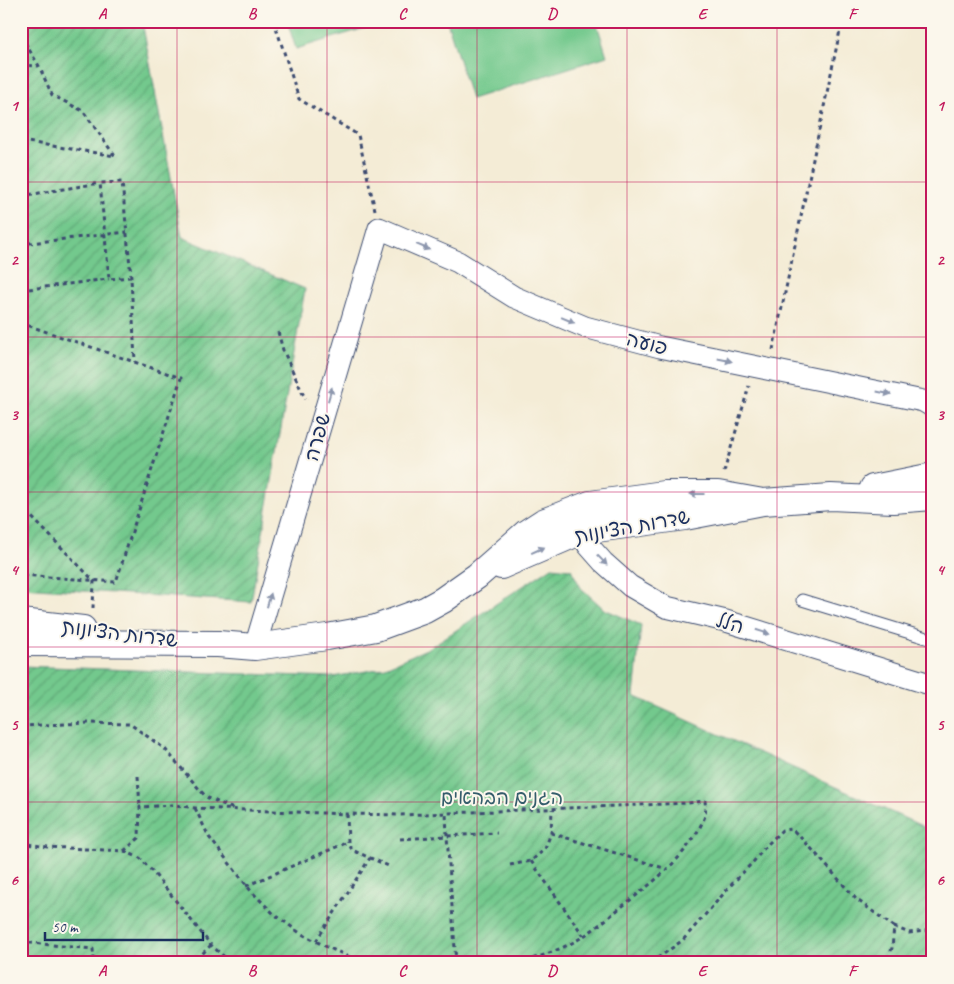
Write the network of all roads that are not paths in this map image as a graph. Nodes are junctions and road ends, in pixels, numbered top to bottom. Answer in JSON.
{"nodes":[{"id":1,"x":378,"y":228,"type":"joint"},
{"id":2,"x":933,"y":407,"type":"edge"},
{"id":3,"x":933,"y":476,"type":"edge"},
{"id":4,"x":831,"y":497,"type":"junction"},
{"id":5,"x":933,"y":497,"type":"edge"},
{"id":6,"x":763,"y":502,"type":"junction"},
{"id":7,"x":590,"y":504,"type":"junction"},
{"id":8,"x":582,"y":531,"type":"junction"},
{"id":9,"x":477,"y":576,"type":"junction"},
{"id":10,"x":802,"y":600,"type":"dead end"},
{"id":11,"x":21,"y":622,"type":"edge"},
{"id":12,"x":933,"y":640,"type":"edge"},
{"id":13,"x":21,"y":643,"type":"edge"},
{"id":14,"x":218,"y":644,"type":"junction"},
{"id":15,"x":255,"y":647,"type":"junction"},
{"id":16,"x":933,"y":685,"type":"edge"}],
"edges":[{"from":1,"to":2,"type":"street","name":"פועה","one_way":true},
{"from":15,"to":1,"type":"street","name":"שפרה","one_way":true},
{"from":3,"to":4,"type":"street","name":"שדרות הציונות"},
{"from":4,"to":5,"type":"street","name":"שדרות הציונות"},
{"from":4,"to":6,"type":"street","name":"שדרות הציונות"},
{"from":6,"to":7,"type":"street","name":"שדרות הציונות","one_way":true},
{"from":6,"to":8,"type":"street","name":"שדרות הציונות"},
{"from":7,"to":8,"type":"street"},
{"from":7,"to":9,"type":"street","name":"שדרות הציונות"},
{"from":9,"to":8,"type":"street","name":"שדרות הציונות","one_way":true},
{"from":8,"to":16,"type":"street","name":"הלל","one_way":true},
{"from":9,"to":15,"type":"street","name":"שדרות הציונות"},
{"from":10,"to":12,"type":"lane"},
{"from":11,"to":14,"type":"street","name":"שדרות הציונות"},
{"from":13,"to":14,"type":"street","name":"שדרות הציונות"},
{"from":14,"to":15,"type":"street","name":"שדרות הציונות"}]}
